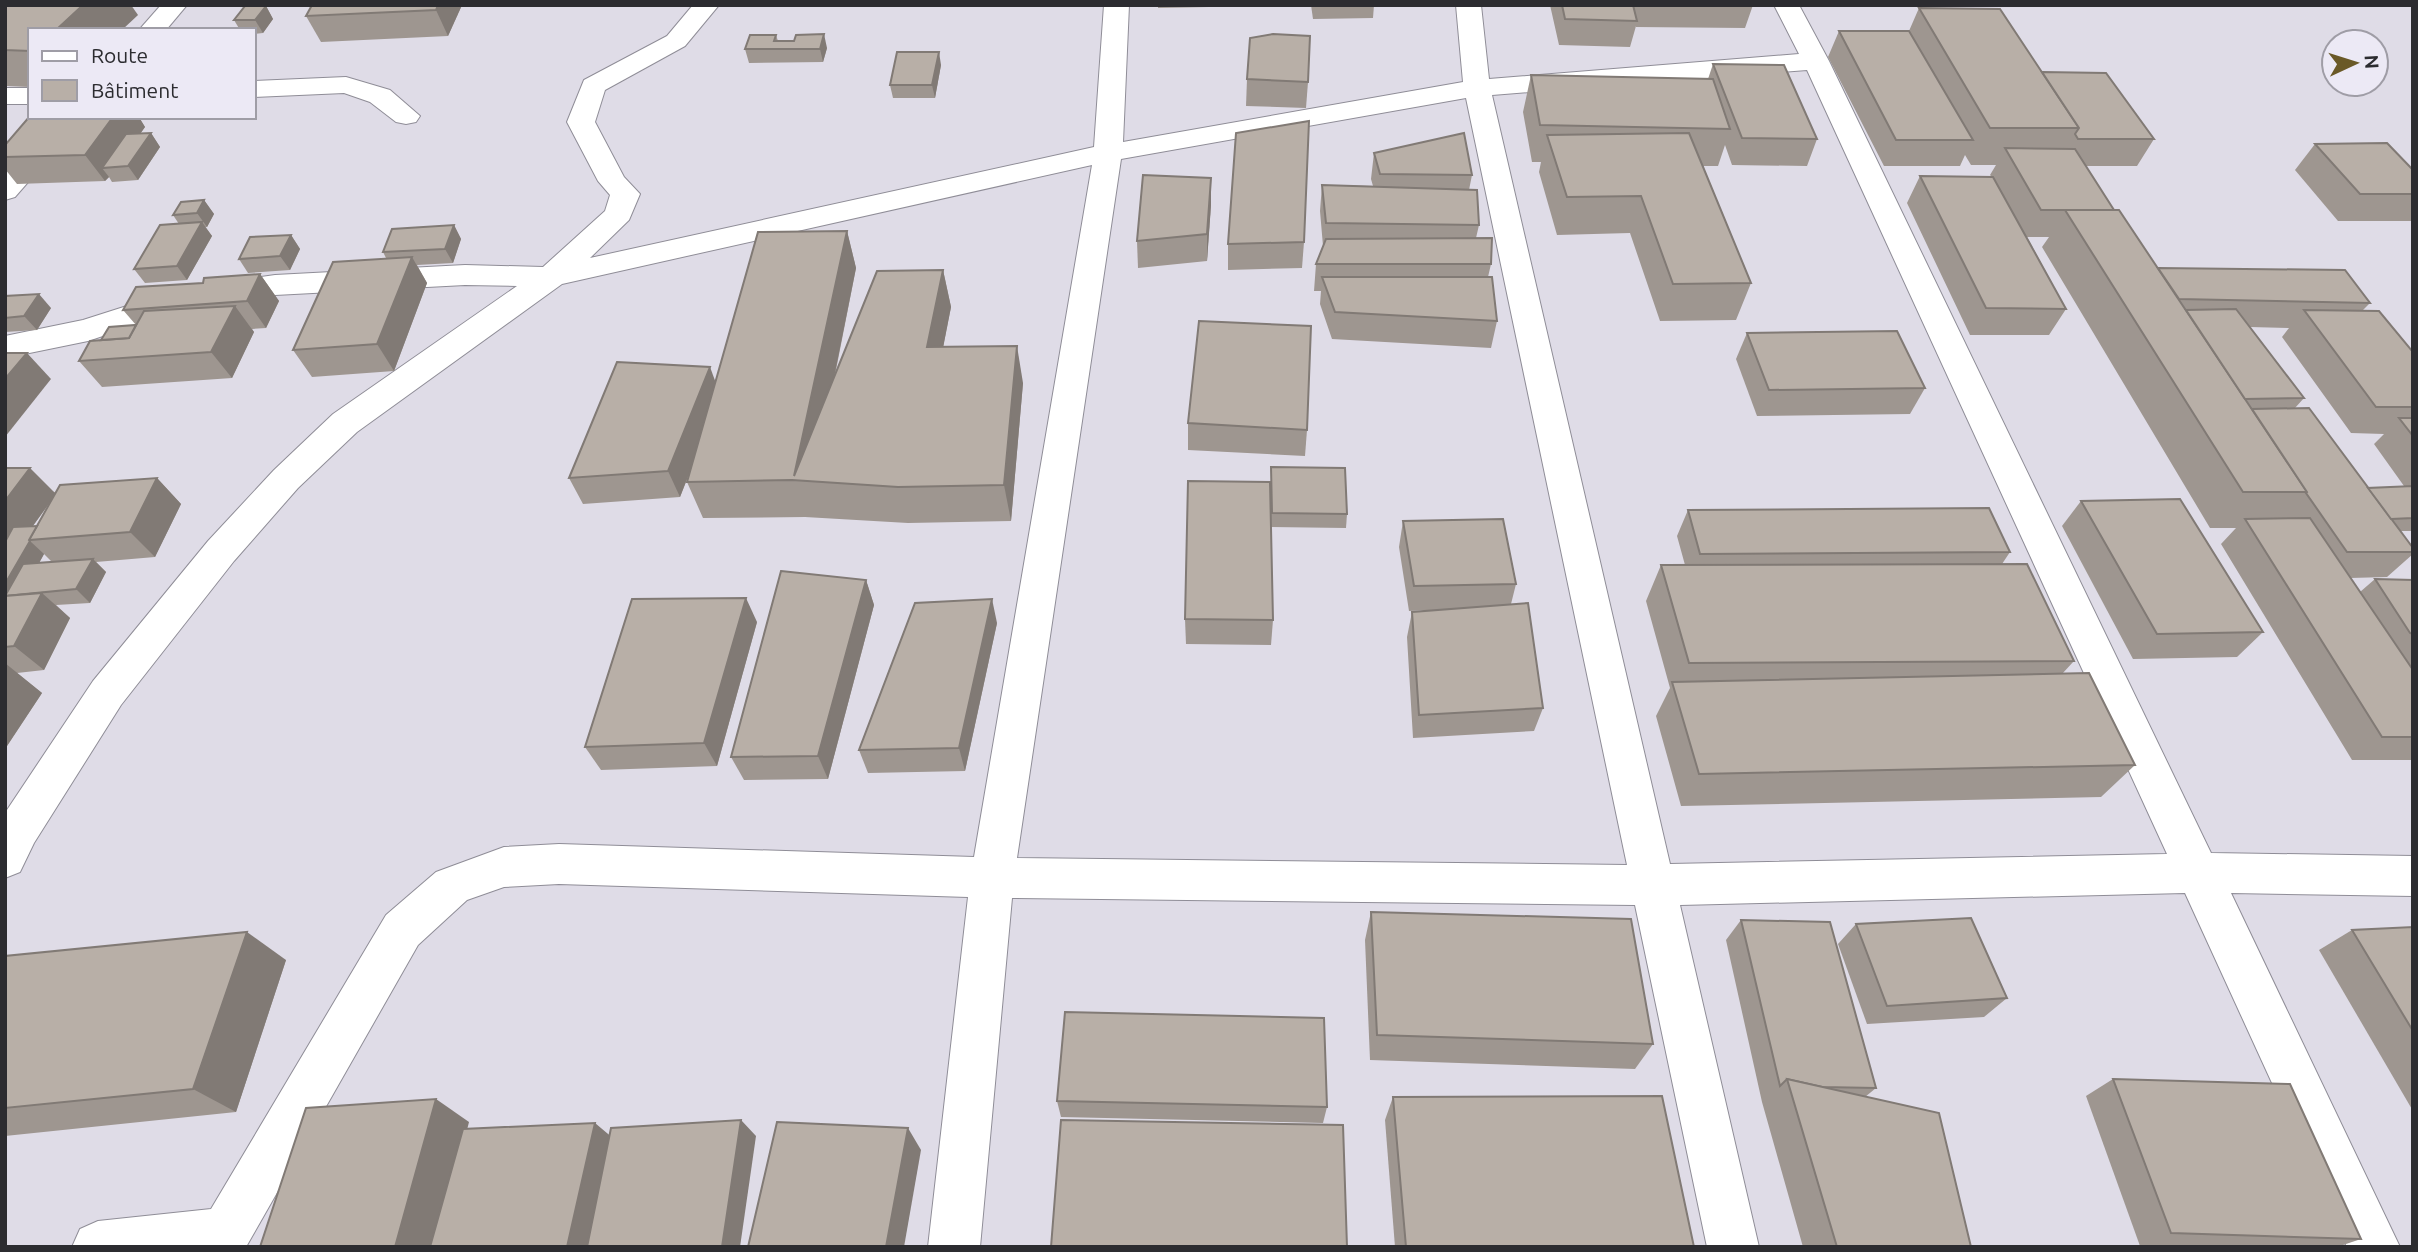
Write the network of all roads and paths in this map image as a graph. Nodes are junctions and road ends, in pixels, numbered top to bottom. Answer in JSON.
{"nodes":[{"id":1,"x":175,"y":5,"type":"edge"},
{"id":2,"x":707,"y":5,"type":"edge"},
{"id":3,"x":1117,"y":5,"type":"edge"},
{"id":4,"x":1468,"y":5,"type":"edge"},
{"id":5,"x":1786,"y":5,"type":"edge"},
{"id":6,"x":154,"y":28,"type":"edge"},
{"id":7,"x":1816,"y":61,"type":"junction"},
{"id":8,"x":1477,"y":88,"type":"junction"},
{"id":9,"x":256,"y":89,"type":"edge"},
{"id":10,"x":5,"y":96,"type":"edge"},
{"id":11,"x":28,"y":96,"type":"edge"},
{"id":12,"x":406,"y":116,"type":"dead end"},
{"id":13,"x":69,"y":119,"type":"edge"},
{"id":14,"x":1108,"y":153,"type":"junction"},
{"id":15,"x":5,"y":191,"type":"edge"},
{"id":16,"x":551,"y":277,"type":"junction"},
{"id":17,"x":5,"y":347,"type":"edge"},
{"id":18,"x":10,"y":840,"type":"edge"},
{"id":19,"x":2199,"y":873,"type":"junction"},
{"id":20,"x":2413,"y":876,"type":"edge"},
{"id":21,"x":992,"y":878,"type":"junction"},
{"id":22,"x":1655,"y":886,"type":"junction"},
{"id":23,"x":220,"y":1240,"type":"edge"},
{"id":24,"x":98,"y":1247,"type":"edge"},
{"id":25,"x":954,"y":1247,"type":"edge"},
{"id":26,"x":1733,"y":1247,"type":"edge"},
{"id":27,"x":2374,"y":1247,"type":"edge"}],
"edges":[{"from":1,"to":6,"type":"street"},
{"from":2,"to":16,"type":"street"},
{"from":3,"to":14,"type":"street"},
{"from":4,"to":8,"type":"street"},
{"from":5,"to":7,"type":"street"},
{"from":7,"to":8,"type":"street"},
{"from":7,"to":19,"type":"street"},
{"from":8,"to":14,"type":"street"},
{"from":8,"to":22,"type":"street"},
{"from":9,"to":12,"type":"street"},
{"from":10,"to":11,"type":"street"},
{"from":13,"to":15,"type":"street"},
{"from":14,"to":16,"type":"street"},
{"from":14,"to":21,"type":"street"},
{"from":16,"to":17,"type":"street"},
{"from":16,"to":18,"type":"street"},
{"from":19,"to":20,"type":"street"},
{"from":19,"to":22,"type":"street"},
{"from":19,"to":27,"type":"street"},
{"from":21,"to":22,"type":"street"},
{"from":21,"to":23,"type":"street"},
{"from":21,"to":25,"type":"street"},
{"from":22,"to":26,"type":"street"},
{"from":23,"to":24,"type":"street"}]}
